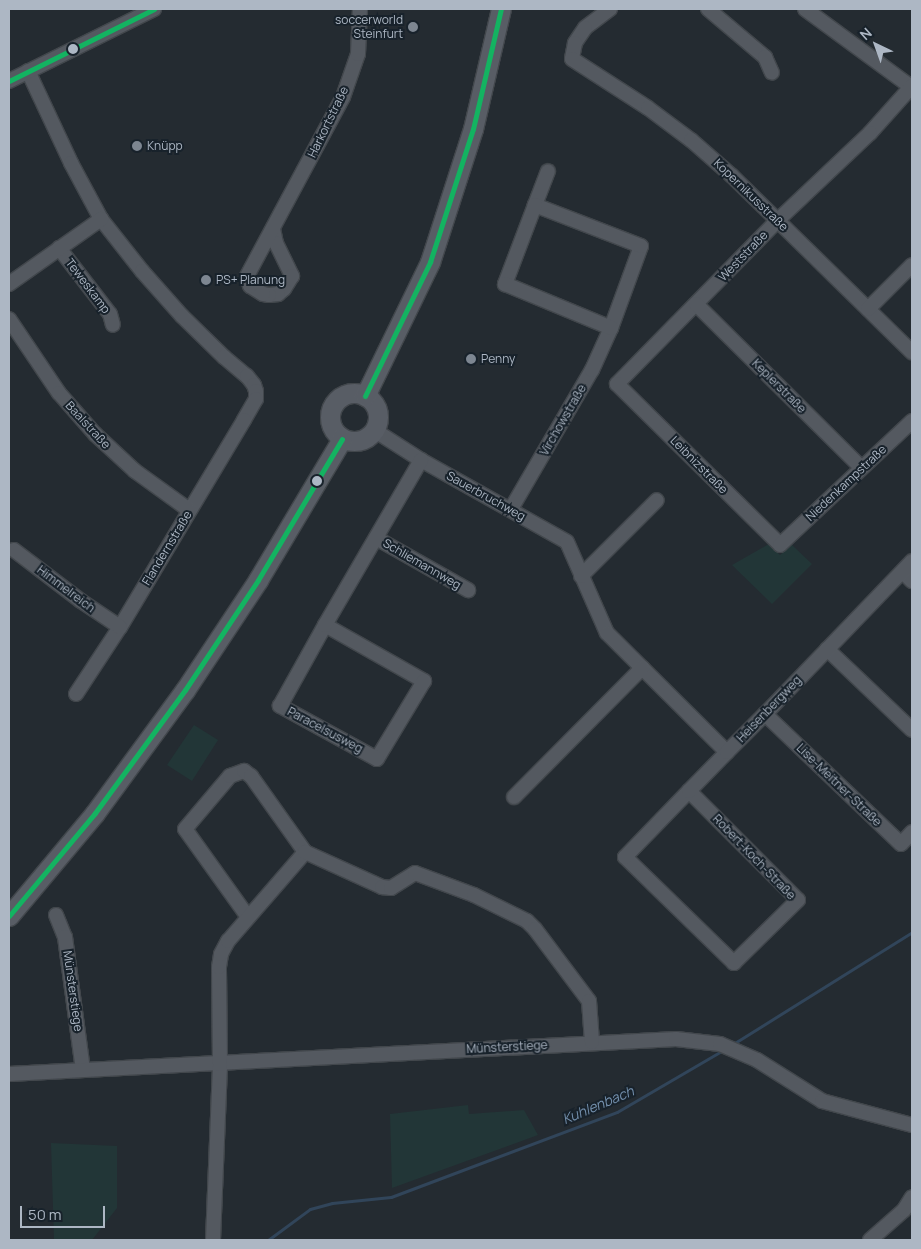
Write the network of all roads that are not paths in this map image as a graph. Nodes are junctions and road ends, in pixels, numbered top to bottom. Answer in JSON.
{"nodes":[{"id":1,"x":154,"y":9,"type":"edge"},
{"id":2,"x":360,"y":9,"type":"edge"},
{"id":3,"x":501,"y":9,"type":"edge"},
{"id":4,"x":610,"y":9,"type":"edge"},
{"id":5,"x":708,"y":9,"type":"edge"},
{"id":6,"x":805,"y":9,"type":"edge"},
{"id":7,"x":28,"y":72,"type":"junction"},
{"id":8,"x":772,"y":73,"type":"dead end"},
{"id":9,"x":9,"y":81,"type":"edge"},
{"id":10,"x":912,"y":86,"type":"edge"},
{"id":11,"x":548,"y":171,"type":"dead end"},
{"id":12,"x":535,"y":205,"type":"junction"},
{"id":13,"x":101,"y":218,"type":"junction"},
{"id":14,"x":778,"y":220,"type":"junction"},
{"id":15,"x":273,"y":229,"type":"dead end"},
{"id":16,"x":59,"y":248,"type":"junction"},
{"id":17,"x":912,"y":266,"type":"edge"},
{"id":18,"x":9,"y":284,"type":"edge"},
{"id":19,"x":696,"y":304,"type":"junction"},
{"id":20,"x":868,"y":309,"type":"junction"},
{"id":21,"x":9,"y":319,"type":"edge"},
{"id":22,"x":113,"y":325,"type":"dead end"},
{"id":23,"x":611,"y":328,"type":"junction"},
{"id":24,"x":912,"y":352,"type":"edge"},
{"id":25,"x":617,"y":384,"type":"joint"},
{"id":26,"x":366,"y":396,"type":"junction"},
{"id":27,"x":912,"y":421,"type":"edge"},
{"id":28,"x":374,"y":430,"type":"junction"},
{"id":29,"x":342,"y":439,"type":"junction"},
{"id":30,"x":421,"y":460,"type":"junction"},
{"id":31,"x":862,"y":468,"type":"junction"},
{"id":32,"x":656,"y":500,"type":"dead end"},
{"id":33,"x":511,"y":509,"type":"junction"},
{"id":34,"x":189,"y":510,"type":"junction"},
{"id":35,"x":376,"y":538,"type":"junction"},
{"id":36,"x":780,"y":545,"type":"joint"},
{"id":37,"x":14,"y":550,"type":"dead end"},
{"id":38,"x":909,"y":571,"type":"edge"},
{"id":39,"x":581,"y":576,"type":"junction"},
{"id":40,"x":468,"y":590,"type":"dead end"},
{"id":41,"x":325,"y":626,"type":"junction"},
{"id":42,"x":120,"y":627,"type":"junction"},
{"id":43,"x":827,"y":649,"type":"junction"},
{"id":44,"x":642,"y":668,"type":"junction"},
{"id":45,"x":76,"y":694,"type":"dead end"},
{"id":46,"x":765,"y":714,"type":"junction"},
{"id":47,"x":912,"y":730,"type":"edge"},
{"id":48,"x":727,"y":752,"type":"junction"},
{"id":49,"x":689,"y":791,"type":"junction"},
{"id":50,"x":514,"y":797,"type":"dead end"},
{"id":51,"x":912,"y":832,"type":"edge"},
{"id":52,"x":305,"y":852,"type":"junction"},
{"id":53,"x":624,"y":857,"type":"joint"},
{"id":54,"x":56,"y":915,"type":"dead end"},
{"id":55,"x":9,"y":916,"type":"edge"},
{"id":56,"x":248,"y":917,"type":"junction"},
{"id":57,"x":592,"y":1042,"type":"junction"},
{"id":58,"x":220,"y":1064,"type":"junction"},
{"id":59,"x":83,"y":1070,"type":"junction"},
{"id":60,"x":9,"y":1074,"type":"edge"},
{"id":61,"x":912,"y":1125,"type":"edge"},
{"id":62,"x":912,"y":1197,"type":"edge"},
{"id":63,"x":213,"y":1240,"type":"edge"},
{"id":64,"x":870,"y":1240,"type":"edge"}],
"edges":[{"from":1,"to":7,"type":"street"},
{"from":2,"to":15,"type":"street","name":"Harkortstraße"},
{"from":3,"to":26,"type":"street"},
{"from":4,"to":14,"type":"street","name":"Kopernikusstraße"},
{"from":5,"to":8,"type":"street"},
{"from":6,"to":10,"type":"street"},
{"from":7,"to":9,"type":"street"},
{"from":7,"to":13,"type":"street"},
{"from":10,"to":14,"type":"street","name":"Weststraße"},
{"from":11,"to":12,"type":"street"},
{"from":12,"to":23,"type":"street"},
{"from":12,"to":23,"type":"street","name":"Virchowstraße"},
{"from":13,"to":16,"type":"street"},
{"from":13,"to":34,"type":"street","name":"Flandernstraße"},
{"from":14,"to":19,"type":"street","name":"Weststraße"},
{"from":14,"to":20,"type":"street","name":"Kopernikusstraße"},
{"from":16,"to":18,"type":"street"},
{"from":16,"to":22,"type":"street","name":"Teweskamp"},
{"from":17,"to":20,"type":"street"},
{"from":19,"to":25,"type":"street","name":"Weststraße"},
{"from":19,"to":31,"type":"street","name":"Keplerstraße"},
{"from":20,"to":24,"type":"street","name":"Kopernikusstraße"},
{"from":21,"to":34,"type":"street","name":"Baalstraße"},
{"from":23,"to":33,"type":"street","name":"Virchowstraße"},
{"from":25,"to":36,"type":"street","name":"Leibnizstraße"},
{"from":26,"to":28,"type":"street"},
{"from":26,"to":29,"type":"street"},
{"from":27,"to":31,"type":"street","name":"Niedenkampstraße"},
{"from":28,"to":29,"type":"street"},
{"from":28,"to":30,"type":"street","name":"Sauerbruchweg"},
{"from":29,"to":55,"type":"street"},
{"from":30,"to":33,"type":"street","name":"Sauerbruchweg"},
{"from":30,"to":35,"type":"street","name":"Paracelsusweg"},
{"from":31,"to":36,"type":"street","name":"Niedenkampstraße"},
{"from":32,"to":39,"type":"street"},
{"from":33,"to":39,"type":"street","name":"Sauerbruchweg"},
{"from":34,"to":42,"type":"street","name":"Flandernstraße"},
{"from":35,"to":40,"type":"street","name":"Schliemannweg"},
{"from":35,"to":41,"type":"street","name":"Paracelsusweg"},
{"from":37,"to":42,"type":"street","name":"Himmelreich"},
{"from":38,"to":43,"type":"street","name":"Heisenbergweg"},
{"from":39,"to":44,"type":"street","name":"Sauerbruchweg"},
{"from":41,"to":41,"type":"street","name":"Paracelsusweg"},
{"from":42,"to":45,"type":"street","name":"Flandernstraße"},
{"from":43,"to":46,"type":"street","name":"Heisenbergweg"},
{"from":43,"to":47,"type":"street"},
{"from":44,"to":48,"type":"street","name":"Sauerbruchweg"},
{"from":44,"to":50,"type":"street"},
{"from":46,"to":48,"type":"street","name":"Heisenbergweg"},
{"from":46,"to":51,"type":"street","name":"Lise-Meitner-Straße"},
{"from":48,"to":49,"type":"street","name":"Heisenbergweg"},
{"from":49,"to":53,"type":"street","name":"Heisenbergweg"},
{"from":49,"to":53,"type":"street","name":"Robert-Koch-Straße"},
{"from":52,"to":56,"type":"street"},
{"from":52,"to":56,"type":"street"},
{"from":52,"to":57,"type":"street"},
{"from":54,"to":59,"type":"street","name":"Münsterstiege"},
{"from":56,"to":58,"type":"street"},
{"from":57,"to":58,"type":"street","name":"Münsterstiege"},
{"from":57,"to":61,"type":"street","name":"Münsterstiege"},
{"from":58,"to":59,"type":"street","name":"Münsterstiege"},
{"from":58,"to":63,"type":"street"},
{"from":59,"to":60,"type":"street","name":"Münsterstiege"},
{"from":62,"to":64,"type":"street"}]}
